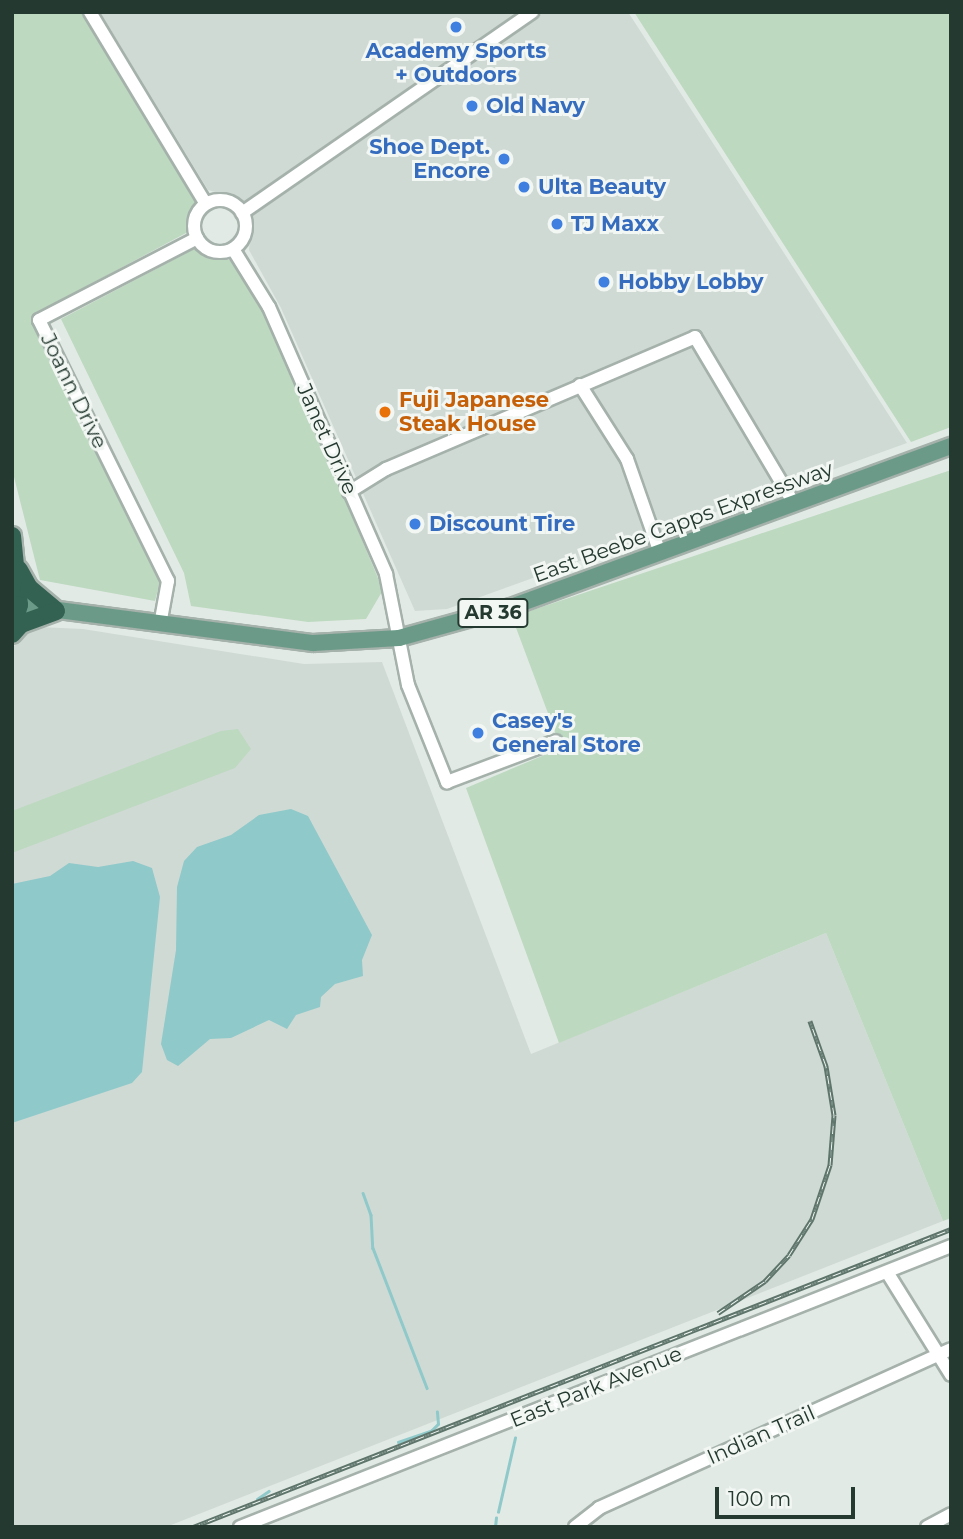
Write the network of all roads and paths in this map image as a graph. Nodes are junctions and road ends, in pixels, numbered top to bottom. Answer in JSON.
{"nodes":[{"id":1,"x":90,"y":12,"type":"edge"},
{"id":2,"x":532,"y":12,"type":"edge"},
{"id":3,"x":206,"y":204,"type":"junction"},
{"id":4,"x":242,"y":213,"type":"junction"},
{"id":5,"x":197,"y":238,"type":"junction"},
{"id":6,"x":233,"y":249,"type":"junction"},
{"id":7,"x":580,"y":385,"type":"junction"},
{"id":8,"x":951,"y":446,"type":"edge"},
{"id":9,"x":349,"y":492,"type":"junction"},
{"id":10,"x":794,"y":504,"type":"junction"},
{"id":11,"x":12,"y":536,"type":"edge"},
{"id":12,"x":660,"y":553,"type":"junction"},
{"id":13,"x":17,"y":567,"type":"junction"},
{"id":14,"x":16,"y":605,"type":"edge"},
{"id":15,"x":56,"y":611,"type":"junction"},
{"id":16,"x":160,"y":625,"type":"junction"},
{"id":17,"x":12,"y":628,"type":"edge"},
{"id":18,"x":12,"y":634,"type":"edge"},
{"id":19,"x":399,"y":638,"type":"junction"},
{"id":20,"x":556,"y":741,"type":"dead end"},
{"id":21,"x":951,"y":1246,"type":"edge"},
{"id":22,"x":887,"y":1272,"type":"junction"},
{"id":23,"x":951,"y":1349,"type":"edge"},
{"id":24,"x":938,"y":1355,"type":"junction"},
{"id":25,"x":951,"y":1375,"type":"edge"},
{"id":26,"x":951,"y":1514,"type":"edge"},
{"id":27,"x":240,"y":1527,"type":"edge"},
{"id":28,"x":575,"y":1527,"type":"edge"},
{"id":29,"x":927,"y":1527,"type":"edge"}],
"edges":[{"from":1,"to":3,"type":"street"},
{"from":2,"to":4,"type":"street"},
{"from":3,"to":4,"type":"street"},
{"from":3,"to":5,"type":"street"},
{"from":4,"to":6,"type":"street"},
{"from":5,"to":6,"type":"street"},
{"from":5,"to":16,"type":"street","name":"Joann Drive"},
{"from":6,"to":9,"type":"street","name":"Janet Drive"},
{"from":7,"to":9,"type":"street"},
{"from":7,"to":10,"type":"street"},
{"from":7,"to":12,"type":"street"},
{"from":8,"to":10,"type":"main road","name":"East Beebe Capps Expressway","number":"AR 36"},
{"from":9,"to":19,"type":"street","name":"Janet Drive"},
{"from":10,"to":12,"type":"main road","name":"East Beebe Capps Expressway","number":"AR 36"},
{"from":11,"to":13,"type":"highway"},
{"from":12,"to":19,"type":"main road","name":"East Beebe Capps Expressway","number":"AR 36"},
{"from":13,"to":14,"type":"highway"},
{"from":13,"to":15,"type":"highway"},
{"from":14,"to":15,"type":"main road","name":"East Beebe Capps Expressway","number":"AR 36"},
{"from":14,"to":17,"type":"highway"},
{"from":15,"to":16,"type":"main road","name":"East Beebe Capps Expressway","number":"AR 36"},
{"from":15,"to":18,"type":"highway"},
{"from":16,"to":19,"type":"main road","name":"East Beebe Capps Expressway","number":"AR 36"},
{"from":19,"to":20,"type":"street","name":"Janet Drive"},
{"from":21,"to":22,"type":"street","name":"East Park Avenue"},
{"from":22,"to":24,"type":"street"},
{"from":22,"to":27,"type":"street","name":"East Park Avenue"},
{"from":23,"to":24,"type":"street","name":"Indian Trail"},
{"from":24,"to":25,"type":"street"},
{"from":24,"to":28,"type":"street","name":"Indian Trail"},
{"from":26,"to":29,"type":"street"}]}
